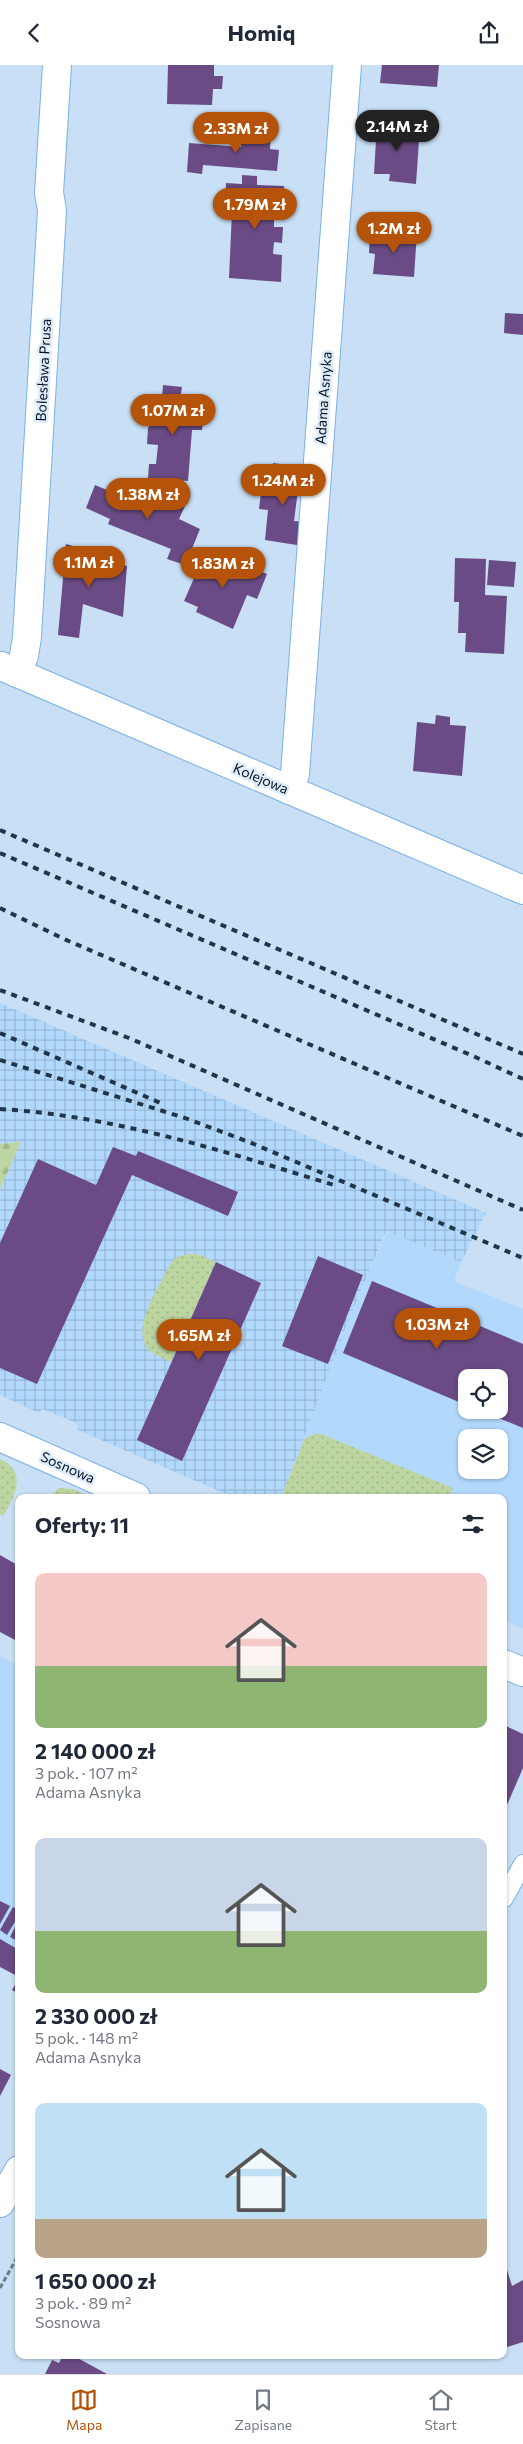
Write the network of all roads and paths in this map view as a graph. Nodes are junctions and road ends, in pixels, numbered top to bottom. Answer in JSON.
{"nodes":[{"id":1,"x":57,"y":65,"type":"edge"},
{"id":2,"x":347,"y":65,"type":"edge"},
{"id":3,"x":9,"y":670,"type":"edge"},
{"id":4,"x":289,"y":790,"type":"junction"},
{"id":5,"x":523,"y":890,"type":"edge"},
{"id":6,"x":0,"y":1437,"type":"edge"},
{"id":7,"x":129,"y":1494,"type":"edge"},
{"id":8,"x":507,"y":1665,"type":"edge"},
{"id":9,"x":523,"y":1672,"type":"edge"},
{"id":10,"x":523,"y":1863,"type":"edge"},
{"id":11,"x":507,"y":1892,"type":"edge"},
{"id":12,"x":15,"y":2177,"type":"edge"},
{"id":13,"x":0,"y":2203,"type":"edge"},
{"id":14,"x":15,"y":2261,"type":"edge"},
{"id":15,"x":0,"y":2287,"type":"edge"}],
"edges":[{"from":1,"to":3,"type":"street","name":"Bolesława Prusa"},
{"from":2,"to":4,"type":"street","name":"Adama Asnyka"},
{"from":3,"to":4,"type":"street","name":"Kolejowa"},
{"from":4,"to":5,"type":"street","name":"Kolejowa"},
{"from":6,"to":7,"type":"street","name":"Sosnowa"},
{"from":8,"to":9,"type":"street"},
{"from":10,"to":11,"type":"lane"},
{"from":12,"to":13,"type":"street"},
{"from":14,"to":15,"type":"path"}]}
